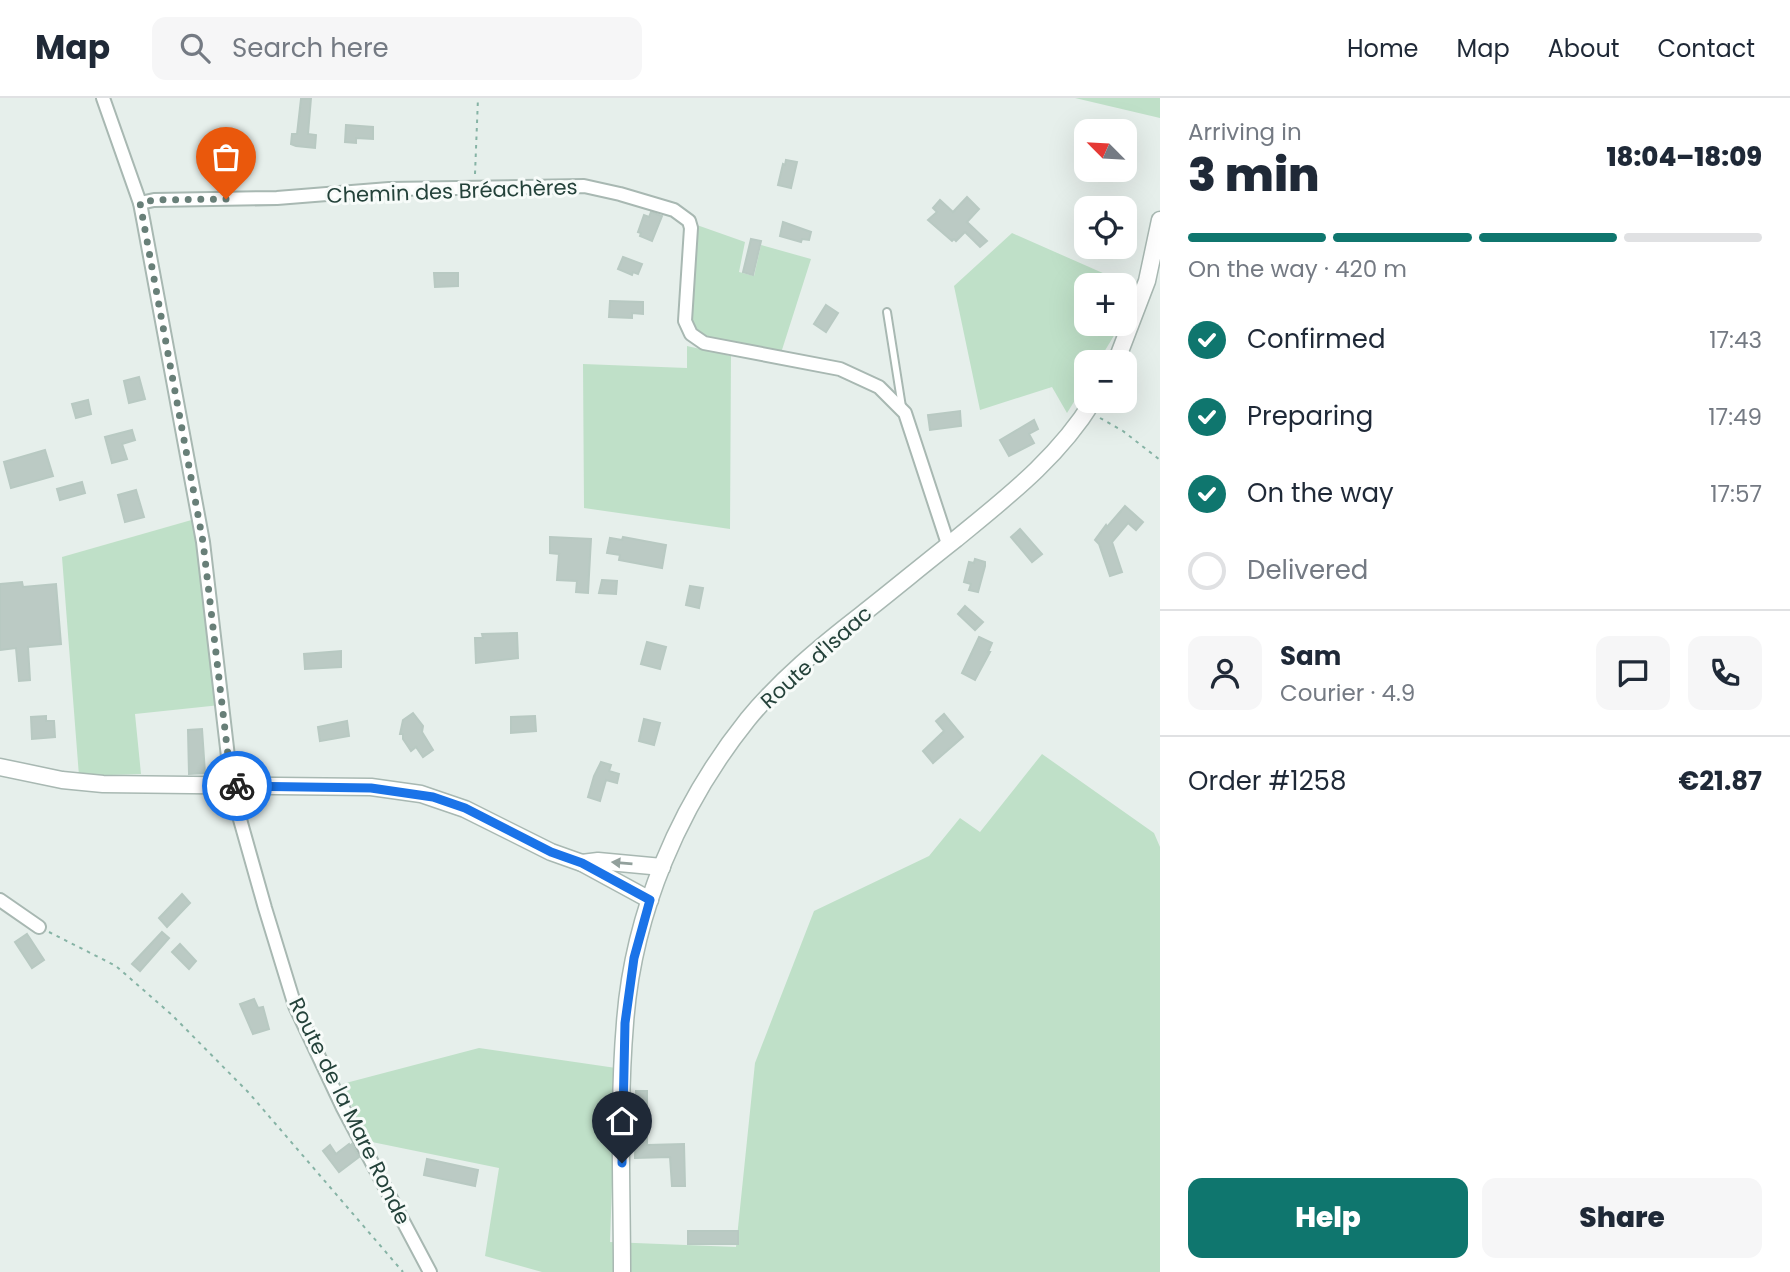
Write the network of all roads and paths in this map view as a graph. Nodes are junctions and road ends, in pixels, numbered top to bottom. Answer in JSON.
{"nodes":[{"id":1,"x":103,"y":98,"type":"edge"},
{"id":2,"x":478,"y":98,"type":"edge"},
{"id":3,"x":474,"y":187,"type":"junction"},
{"id":4,"x":140,"y":203,"type":"junction"},
{"id":5,"x":1160,"y":220,"type":"edge"},
{"id":6,"x":887,"y":312,"type":"dead end"},
{"id":7,"x":1121,"y":350,"type":"edge"},
{"id":8,"x":902,"y":409,"type":"junction"},
{"id":9,"x":1085,"y":413,"type":"edge"},
{"id":10,"x":1099,"y":413,"type":"edge"},
{"id":11,"x":1160,"y":460,"type":"edge"},
{"id":12,"x":948,"y":544,"type":"junction"},
{"id":13,"x":0,"y":767,"type":"edge"},
{"id":14,"x":232,"y":786,"type":"junction"},
{"id":15,"x":582,"y":863,"type":"junction"},
{"id":16,"x":662,"y":867,"type":"junction"},
{"id":17,"x":0,"y":900,"type":"edge"},
{"id":18,"x":650,"y":900,"type":"junction"},
{"id":19,"x":39,"y":927,"type":"joint"},
{"id":20,"x":404,"y":1272,"type":"edge"},
{"id":21,"x":430,"y":1272,"type":"edge"},
{"id":22,"x":622,"y":1272,"type":"edge"}],
"edges":[{"from":1,"to":4,"type":"street","name":"Route de la Mare Ronde"},
{"from":2,"to":3,"type":"path"},
{"from":3,"to":4,"type":"street","name":"Chemin des Bréachères"},
{"from":3,"to":8,"type":"street","name":"Chemin des Bréachères"},
{"from":4,"to":14,"type":"street","name":"Route de la Mare Ronde"},
{"from":5,"to":7,"type":"street"},
{"from":6,"to":8,"type":"lane"},
{"from":8,"to":12,"type":"street","name":"Chemin des Bréachères"},
{"from":9,"to":12,"type":"street","name":"Route d'Isaac"},
{"from":10,"to":11,"type":"path"},
{"from":12,"to":16,"type":"street","name":"Route d'Isaac"},
{"from":13,"to":14,"type":"street"},
{"from":14,"to":15,"type":"street"},
{"from":14,"to":21,"type":"street","name":"Route de la Mare Ronde"},
{"from":16,"to":15,"type":"street","one_way":true},
{"from":15,"to":18,"type":"street"},
{"from":16,"to":18,"type":"street","name":"Route d'Isaac"},
{"from":17,"to":19,"type":"street"},
{"from":18,"to":22,"type":"street","name":"Route d'Isaac"},
{"from":19,"to":20,"type":"path"}]}
